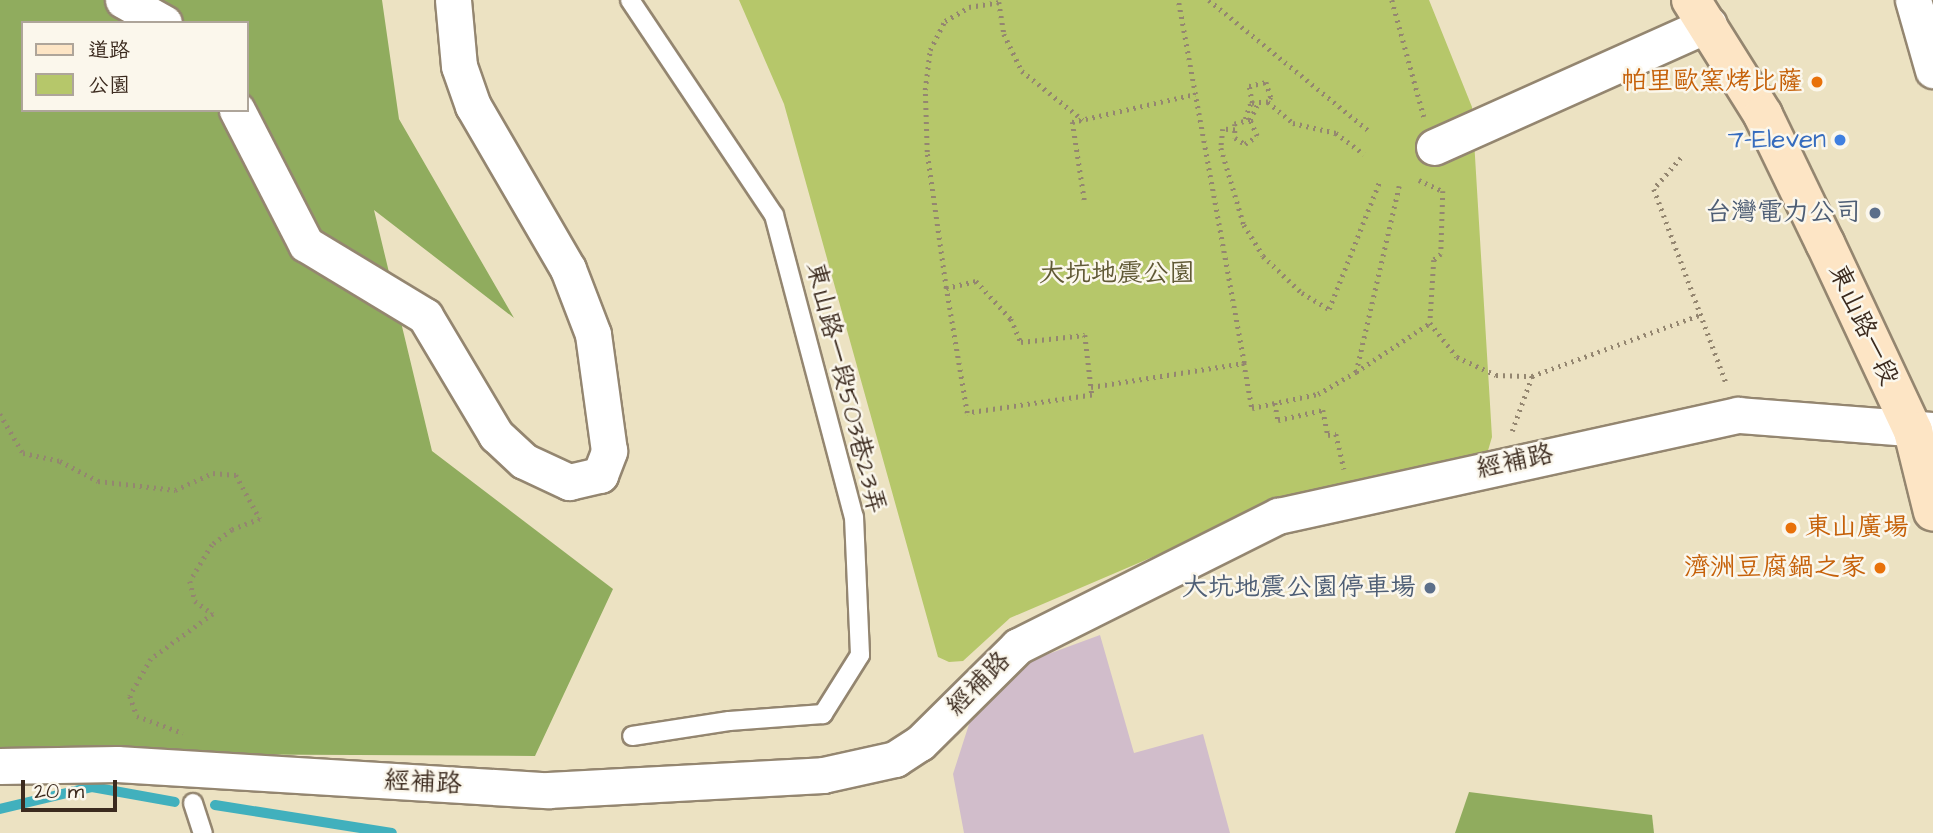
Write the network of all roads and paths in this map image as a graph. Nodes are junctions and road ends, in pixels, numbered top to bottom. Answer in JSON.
{"nodes":[{"id":1,"x":123,"y":0,"type":"edge"},
{"id":2,"x":453,"y":0,"type":"edge"},
{"id":3,"x":630,"y":0,"type":"edge"},
{"id":4,"x":1178,"y":0,"type":"edge"},
{"id":5,"x":1209,"y":0,"type":"edge"},
{"id":6,"x":1392,"y":0,"type":"edge"},
{"id":7,"x":1913,"y":0,"type":"edge"},
{"id":8,"x":1700,"y":12,"type":"edge"},
{"id":9,"x":160,"y":21,"type":"edge"},
{"id":10,"x":1933,"y":70,"type":"edge"},
{"id":11,"x":1195,"y":94,"type":"junction"},
{"id":12,"x":1268,"y":102,"type":"junction"},
{"id":13,"x":1254,"y":103,"type":"junction"},
{"id":14,"x":238,"y":112,"type":"edge"},
{"id":15,"x":1083,"y":120,"type":"junction"},
{"id":16,"x":1248,"y":120,"type":"junction"},
{"id":17,"x":1234,"y":130,"type":"junction"},
{"id":18,"x":1370,"y":132,"type":"dead end"},
{"id":19,"x":1430,"y":139,"type":"joint"},
{"id":20,"x":1364,"y":154,"type":"dead end"},
{"id":21,"x":1682,"y":158,"type":"dead end"},
{"id":22,"x":1380,"y":180,"type":"dead end"},
{"id":23,"x":1419,"y":180,"type":"dead end"},
{"id":24,"x":1399,"y":186,"type":"dead end"},
{"id":25,"x":1084,"y":200,"type":"dead end"},
{"id":26,"x":946,"y":288,"type":"junction"},
{"id":27,"x":1700,"y":315,"type":"junction"},
{"id":28,"x":1430,"y":323,"type":"junction"},
{"id":29,"x":1244,"y":363,"type":"junction"},
{"id":30,"x":1356,"y":372,"type":"junction"},
{"id":31,"x":1532,"y":376,"type":"junction"},
{"id":32,"x":1091,"y":387,"type":"junction"},
{"id":33,"x":1275,"y":403,"type":"junction"},
{"id":34,"x":0,"y":414,"type":"edge"},
{"id":35,"x":1738,"y":415,"type":"junction"},
{"id":36,"x":1926,"y":424,"type":"edge"},
{"id":37,"x":1336,"y":434,"type":"dead end"},
{"id":38,"x":1511,"y":463,"type":"junction"},
{"id":39,"x":1933,"y":512,"type":"edge"},
{"id":40,"x":632,"y":736,"type":"dead end"},
{"id":41,"x":0,"y":766,"type":"edge"},
{"id":42,"x":198,"y":787,"type":"junction"},
{"id":43,"x":203,"y":833,"type":"edge"}],
"edges":[{"from":1,"to":9,"type":"street"},
{"from":2,"to":14,"type":"street"},
{"from":3,"to":40,"type":"lane","name":"東山路一段503巷23弄"},
{"from":4,"to":11,"type":"path"},
{"from":5,"to":18,"type":"path"},
{"from":6,"to":19,"type":"path"},
{"from":7,"to":10,"type":"street"},
{"from":8,"to":19,"type":"street"},
{"from":8,"to":36,"type":"main road","name":"東山路一段"},
{"from":11,"to":15,"type":"path"},
{"from":11,"to":29,"type":"path"},
{"from":12,"to":13,"type":"path"},
{"from":12,"to":13,"type":"path"},
{"from":12,"to":20,"type":"path"},
{"from":13,"to":16,"type":"path"},
{"from":15,"to":25,"type":"path"},
{"from":15,"to":26,"type":"path"},
{"from":16,"to":17,"type":"path"},
{"from":16,"to":17,"type":"path"},
{"from":17,"to":22,"type":"path"},
{"from":21,"to":27,"type":"path"},
{"from":23,"to":28,"type":"path"},
{"from":24,"to":30,"type":"path"},
{"from":26,"to":32,"type":"path"},
{"from":26,"to":32,"type":"path"},
{"from":27,"to":31,"type":"path"},
{"from":27,"to":35,"type":"path"},
{"from":28,"to":30,"type":"path"},
{"from":28,"to":31,"type":"path"},
{"from":29,"to":32,"type":"path"},
{"from":29,"to":33,"type":"path"},
{"from":30,"to":33,"type":"path"},
{"from":31,"to":38,"type":"path"},
{"from":33,"to":37,"type":"path"},
{"from":34,"to":42,"type":"path"},
{"from":35,"to":36,"type":"street","name":"經補路"},
{"from":35,"to":38,"type":"street","name":"經補路"},
{"from":36,"to":39,"type":"main road","name":"東山路一段"},
{"from":38,"to":42,"type":"street","name":"經補路"},
{"from":41,"to":42,"type":"street","name":"經補路"},
{"from":42,"to":43,"type":"lane"}]}
